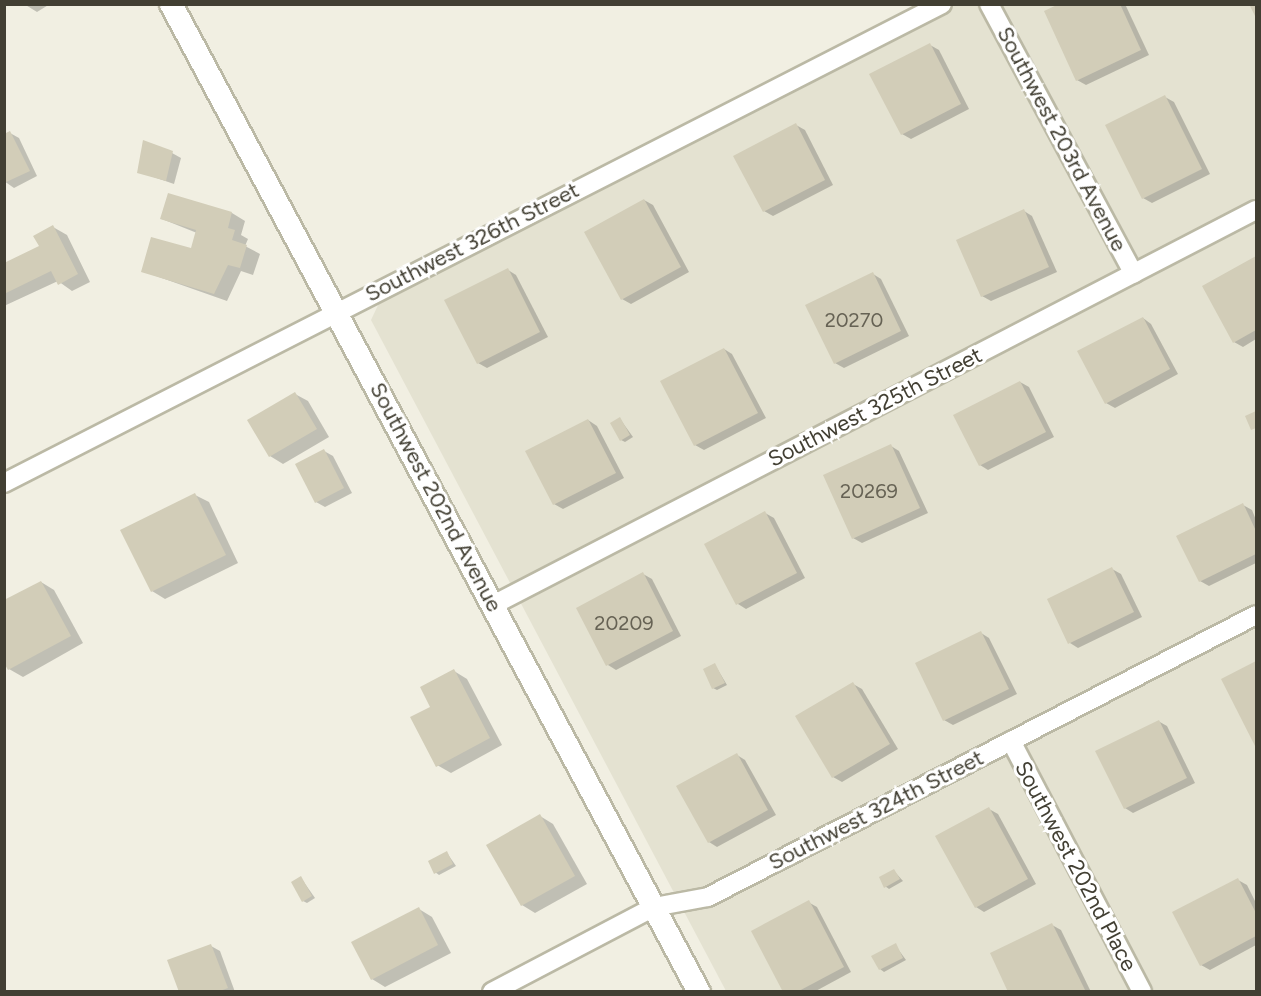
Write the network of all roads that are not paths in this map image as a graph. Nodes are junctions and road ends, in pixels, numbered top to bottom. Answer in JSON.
{"nodes":[{"id":1,"x":171,"y":4,"type":"edge"},
{"id":2,"x":942,"y":4,"type":"edge"},
{"id":3,"x":989,"y":4,"type":"edge"},
{"id":4,"x":1257,"y":210,"type":"edge"},
{"id":5,"x":1134,"y":274,"type":"junction"},
{"id":6,"x":337,"y":311,"type":"junction"},
{"id":7,"x":4,"y":483,"type":"edge"},
{"id":8,"x":493,"y":605,"type":"junction"},
{"id":9,"x":1257,"y":615,"type":"edge"},
{"id":10,"x":1011,"y":741,"type":"junction"},
{"id":11,"x":654,"y":907,"type":"junction"},
{"id":12,"x":492,"y":992,"type":"edge"},
{"id":13,"x":699,"y":992,"type":"edge"},
{"id":14,"x":1142,"y":992,"type":"edge"}],
"edges":[{"from":1,"to":6,"type":"street","name":"Southwest 202nd Avenue"},
{"from":2,"to":6,"type":"street","name":"Southwest 326th Street"},
{"from":3,"to":5,"type":"street","name":"Southwest 203rd Avenue"},
{"from":4,"to":5,"type":"street","name":"Southwest 325th Street"},
{"from":5,"to":8,"type":"street","name":"Southwest 325th Street"},
{"from":6,"to":7,"type":"street","name":"Southwest 326th Street"},
{"from":6,"to":8,"type":"street","name":"Southwest 202nd Avenue"},
{"from":8,"to":11,"type":"street","name":"Southwest 202nd Avenue"},
{"from":9,"to":10,"type":"street","name":"Southwest 324th Street"},
{"from":10,"to":11,"type":"street","name":"Southwest 324th Street"},
{"from":10,"to":14,"type":"street","name":"Southwest 202nd Place"},
{"from":11,"to":12,"type":"street","name":"Southwest 324th Street"},
{"from":11,"to":13,"type":"street","name":"Southwest 202nd Avenue"}]}
